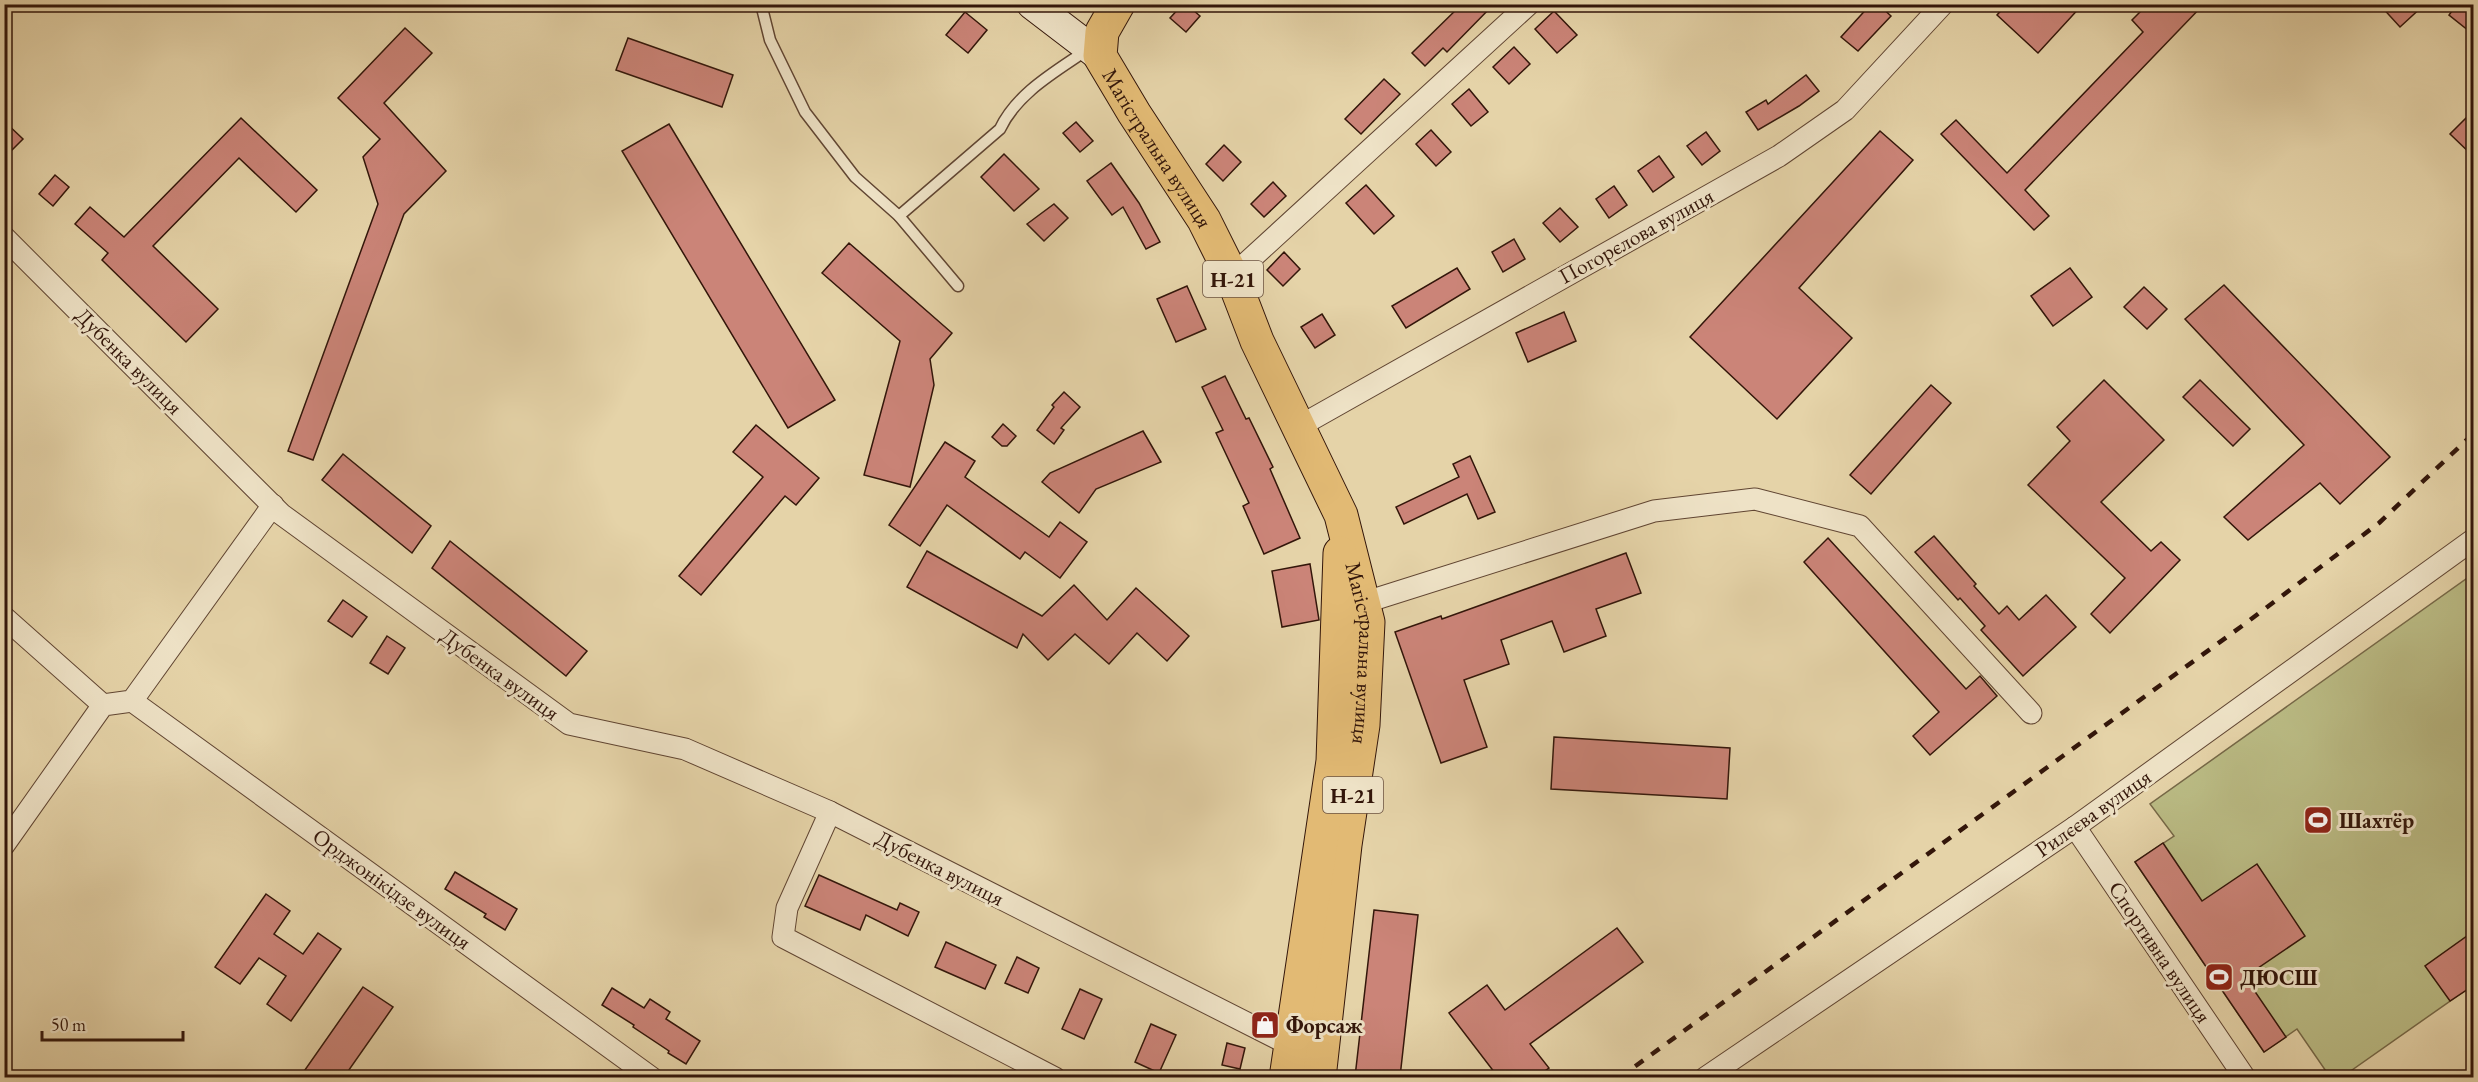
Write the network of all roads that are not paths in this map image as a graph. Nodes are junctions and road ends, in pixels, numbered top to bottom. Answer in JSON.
{"nodes":[{"id":1,"x":761,"y":4,"type":"edge"},
{"id":2,"x":1032,"y":4,"type":"edge"},
{"id":3,"x":1118,"y":4,"type":"edge"},
{"id":4,"x":1529,"y":4,"type":"edge"},
{"id":5,"x":1943,"y":4,"type":"edge"},
{"id":6,"x":1095,"y":52,"type":"junction"},
{"id":7,"x":899,"y":216,"type":"junction"},
{"id":8,"x":4,"y":237,"type":"edge"},
{"id":9,"x":1232,"y":276,"type":"junction"},
{"id":10,"x":958,"y":286,"type":"dead end"},
{"id":11,"x":1298,"y":427,"type":"junction"},
{"id":12,"x":273,"y":505,"type":"junction"},
{"id":13,"x":1341,"y":515,"type":"junction"},
{"id":14,"x":2474,"y":539,"type":"edge"},
{"id":15,"x":1364,"y":603,"type":"junction"},
{"id":16,"x":4,"y":617,"type":"edge"},
{"id":17,"x":132,"y":701,"type":"junction"},
{"id":18,"x":103,"y":705,"type":"junction"},
{"id":19,"x":2031,"y":713,"type":"dead end"},
{"id":20,"x":830,"y":812,"type":"junction"},
{"id":21,"x":2075,"y":827,"type":"junction"},
{"id":22,"x":4,"y":845,"type":"edge"},
{"id":23,"x":1289,"y":1062,"type":"edge"},
{"id":24,"x":1321,"y":1069,"type":"edge"},
{"id":25,"x":652,"y":1077,"type":"edge"},
{"id":26,"x":1055,"y":1077,"type":"edge"},
{"id":27,"x":1705,"y":1077,"type":"edge"},
{"id":28,"x":2245,"y":1077,"type":"edge"}],
"edges":[{"from":1,"to":7,"type":"lane"},
{"from":2,"to":6,"type":"street","name":"Магістральна вулиця"},
{"from":3,"to":6,"type":"main road"},
{"from":4,"to":9,"type":"street"},
{"from":5,"to":11,"type":"street","name":"Погорєлова вулиця"},
{"from":6,"to":7,"type":"lane"},
{"from":6,"to":9,"type":"main road","name":"Магістральна вулиця","number":"Н-21"},
{"from":7,"to":10,"type":"lane"},
{"from":8,"to":12,"type":"street","name":"Дубенка вулиця"},
{"from":9,"to":11,"type":"main road","name":"Магістральна вулиця","number":"Н-21"},
{"from":11,"to":13,"type":"main road","name":"Магістральна вулиця","number":"Н-21"},
{"from":12,"to":17,"type":"street"},
{"from":12,"to":20,"type":"street","name":"Дубенка вулиця"},
{"from":13,"to":15,"type":"main road","name":"Магістральна вулиця","number":"Н-21"},
{"from":13,"to":23,"type":"main road","name":"Магістральна вулиця"},
{"from":14,"to":21,"type":"street","name":"Рилєєва вулиця"},
{"from":15,"to":19,"type":"street"},
{"from":15,"to":24,"type":"main road","name":"Магістральна вулиця","number":"Н-21"},
{"from":16,"to":18,"type":"street"},
{"from":17,"to":18,"type":"street"},
{"from":17,"to":25,"type":"street","name":"Орджонікідзе вулиця"},
{"from":18,"to":22,"type":"street"},
{"from":20,"to":23,"type":"street","name":"Дубенка вулиця"},
{"from":20,"to":26,"type":"street"},
{"from":21,"to":27,"type":"street","name":"Рилєєва вулиця"},
{"from":21,"to":28,"type":"street","name":"Спортивна вулиця"},
{"from":23,"to":24,"type":"street","name":"Дубенка вулиця"}]}
